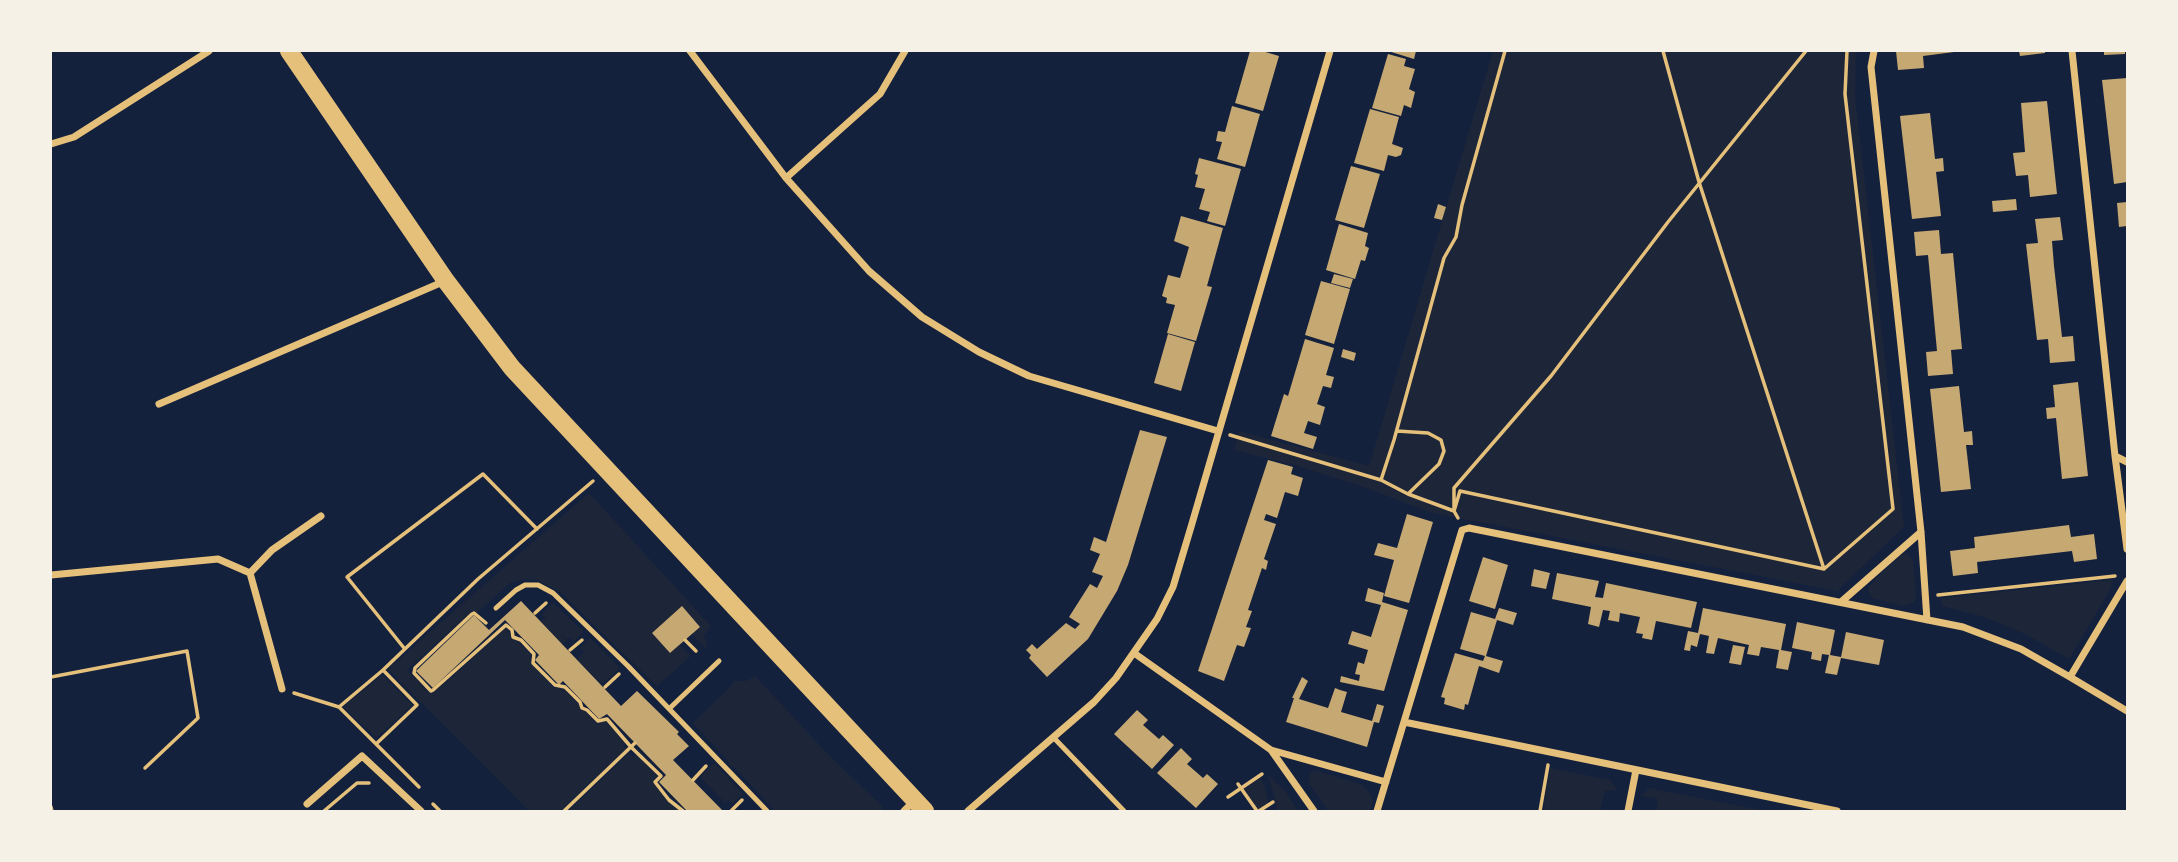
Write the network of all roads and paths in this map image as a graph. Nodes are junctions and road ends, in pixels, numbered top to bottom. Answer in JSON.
{"nodes":[{"id":1,"x":209,"y":51,"type":"edge"},
{"id":2,"x":289,"y":51,"type":"edge"},
{"id":3,"x":690,"y":51,"type":"edge"},
{"id":4,"x":905,"y":51,"type":"edge"},
{"id":5,"x":1330,"y":51,"type":"edge"},
{"id":6,"x":1505,"y":51,"type":"edge"},
{"id":7,"x":1663,"y":51,"type":"edge"},
{"id":8,"x":1805,"y":51,"type":"edge"},
{"id":9,"x":1847,"y":51,"type":"edge"},
{"id":10,"x":1874,"y":51,"type":"edge"},
{"id":11,"x":2072,"y":51,"type":"edge"},
{"id":12,"x":51,"y":145,"type":"edge"},
{"id":13,"x":786,"y":178,"type":"junction"},
{"id":14,"x":1699,"y":182,"type":"junction"},
{"id":15,"x":446,"y":281,"type":"junction"},
{"id":16,"x":159,"y":404,"type":"dead end"},
{"id":17,"x":1397,"y":431,"type":"junction"},
{"id":18,"x":1218,"y":432,"type":"junction"},
{"id":19,"x":2115,"y":456,"type":"junction"},
{"id":20,"x":2127,"y":462,"type":"edge"},
{"id":21,"x":606,"y":470,"type":"junction"},
{"id":22,"x":1381,"y":480,"type":"junction"},
{"id":23,"x":1408,"y":494,"type":"junction"},
{"id":24,"x":1454,"y":511,"type":"junction"},
{"id":25,"x":321,"y":516,"type":"dead end"},
{"id":26,"x":1458,"y":518,"type":"dead end"},
{"id":27,"x":537,"y":529,"type":"junction"},
{"id":28,"x":1921,"y":532,"type":"junction"},
{"id":29,"x":2127,"y":549,"type":"edge"},
{"id":30,"x":1824,"y":569,"type":"junction"},
{"id":31,"x":250,"y":573,"type":"junction"},
{"id":32,"x":51,"y":575,"type":"edge"},
{"id":33,"x":2120,"y":575,"type":"dead end"},
{"id":34,"x":2127,"y":581,"type":"edge"},
{"id":35,"x":1925,"y":596,"type":"junction"},
{"id":36,"x":1841,"y":602,"type":"junction"},
{"id":37,"x":496,"y":608,"type":"dead end"},
{"id":38,"x":1927,"y":620,"type":"junction"},
{"id":39,"x":486,"y":623,"type":"dead end"},
{"id":40,"x":517,"y":633,"type":"dead end"},
{"id":41,"x":513,"y":637,"type":"junction"},
{"id":42,"x":685,"y":640,"type":"dead end"},
{"id":43,"x":404,"y":648,"type":"junction"},
{"id":44,"x":696,"y":651,"type":"dead end"},
{"id":45,"x":1134,"y":653,"type":"junction"},
{"id":46,"x":719,"y":662,"type":"dead end"},
{"id":47,"x":383,"y":670,"type":"junction"},
{"id":48,"x":51,"y":677,"type":"edge"},
{"id":49,"x":2070,"y":677,"type":"junction"},
{"id":50,"x":282,"y":688,"type":"joint"},
{"id":51,"x":339,"y":707,"type":"junction"},
{"id":52,"x":670,"y":708,"type":"junction"},
{"id":53,"x":2127,"y":711,"type":"edge"},
{"id":54,"x":1404,"y":722,"type":"junction"},
{"id":55,"x":1054,"y":738,"type":"junction"},
{"id":56,"x":376,"y":744,"type":"junction"},
{"id":57,"x":633,"y":745,"type":"junction"},
{"id":58,"x":1271,"y":750,"type":"junction"},
{"id":59,"x":1550,"y":753,"type":"junction"},
{"id":60,"x":145,"y":768,"type":"dead end"},
{"id":61,"x":1636,"y":770,"type":"junction"},
{"id":62,"x":1262,"y":774,"type":"dead end"},
{"id":63,"x":1386,"y":782,"type":"junction"},
{"id":64,"x":369,"y":783,"type":"dead end"},
{"id":65,"x":1240,"y":786,"type":"junction"},
{"id":66,"x":1227,"y":797,"type":"dead end"},
{"id":67,"x":1273,"y":802,"type":"dead end"},
{"id":68,"x":307,"y":804,"type":"dead end"},
{"id":69,"x":915,"y":808,"type":"edge"},
{"id":70,"x":324,"y":811,"type":"edge"},
{"id":71,"x":421,"y":811,"type":"edge"},
{"id":72,"x":440,"y":811,"type":"edge"},
{"id":73,"x":564,"y":811,"type":"edge"},
{"id":74,"x":683,"y":811,"type":"edge"},
{"id":75,"x":767,"y":811,"type":"edge"},
{"id":76,"x":968,"y":811,"type":"edge"},
{"id":77,"x":1124,"y":811,"type":"edge"},
{"id":78,"x":1258,"y":811,"type":"edge"},
{"id":79,"x":1314,"y":811,"type":"edge"},
{"id":80,"x":1377,"y":811,"type":"edge"},
{"id":81,"x":1540,"y":811,"type":"edge"},
{"id":82,"x":1628,"y":811,"type":"edge"},
{"id":83,"x":1837,"y":811,"type":"edge"}],
"edges":[{"from":1,"to":12,"type":"street"},
{"from":2,"to":15,"type":"main road"},
{"from":3,"to":13,"type":"street"},
{"from":4,"to":13,"type":"street"},
{"from":5,"to":18,"type":"street"},
{"from":6,"to":17,"type":"path"},
{"from":7,"to":14,"type":"path"},
{"from":8,"to":14,"type":"path"},
{"from":9,"to":30,"type":"path"},
{"from":10,"to":28,"type":"street"},
{"from":11,"to":19,"type":"street"},
{"from":13,"to":18,"type":"street"},
{"from":14,"to":24,"type":"path"},
{"from":14,"to":30,"type":"path"},
{"from":15,"to":16,"type":"street"},
{"from":15,"to":21,"type":"main road"},
{"from":17,"to":22,"type":"path"},
{"from":17,"to":23,"type":"path"},
{"from":18,"to":22,"type":"path"},
{"from":18,"to":45,"type":"street"},
{"from":19,"to":20,"type":"street"},
{"from":19,"to":29,"type":"street"},
{"from":21,"to":27,"type":"path"},
{"from":21,"to":69,"type":"main road"},
{"from":22,"to":23,"type":"path"},
{"from":23,"to":24,"type":"path"},
{"from":24,"to":26,"type":"path"},
{"from":24,"to":30,"type":"path"},
{"from":25,"to":31,"type":"street"},
{"from":27,"to":43,"type":"path"},
{"from":27,"to":43,"type":"path"},
{"from":28,"to":35,"type":"street"},
{"from":28,"to":36,"type":"street"},
{"from":31,"to":32,"type":"street"},
{"from":31,"to":50,"type":"street"},
{"from":33,"to":35,"type":"path"},
{"from":34,"to":49,"type":"street"},
{"from":35,"to":38,"type":"street"},
{"from":36,"to":38,"type":"street"},
{"from":36,"to":54,"type":"street"},
{"from":37,"to":52,"type":"lane"},
{"from":38,"to":49,"type":"street"},
{"from":39,"to":41,"type":"path"},
{"from":40,"to":41,"type":"path"},
{"from":41,"to":57,"type":"path"},
{"from":42,"to":44,"type":"path"},
{"from":43,"to":47,"type":"path"},
{"from":45,"to":55,"type":"street"},
{"from":45,"to":58,"type":"street"},
{"from":46,"to":52,"type":"lane"},
{"from":47,"to":51,"type":"path"},
{"from":47,"to":56,"type":"path"},
{"from":48,"to":60,"type":"path"},
{"from":49,"to":53,"type":"street"},
{"from":50,"to":51,"type":"path"},
{"from":51,"to":56,"type":"path"},
{"from":52,"to":75,"type":"lane"},
{"from":54,"to":59,"type":"street"},
{"from":54,"to":63,"type":"street"},
{"from":55,"to":76,"type":"street"},
{"from":55,"to":77,"type":"lane"},
{"from":56,"to":72,"type":"path"},
{"from":57,"to":73,"type":"path"},
{"from":57,"to":74,"type":"path"},
{"from":58,"to":63,"type":"street"},
{"from":58,"to":79,"type":"street"},
{"from":59,"to":61,"type":"street"},
{"from":59,"to":81,"type":"path"},
{"from":61,"to":82,"type":"street"},
{"from":61,"to":83,"type":"street"},
{"from":62,"to":65,"type":"path"},
{"from":63,"to":80,"type":"street"},
{"from":64,"to":70,"type":"path"},
{"from":65,"to":66,"type":"path"},
{"from":65,"to":78,"type":"path"},
{"from":67,"to":78,"type":"path"},
{"from":68,"to":71,"type":"street"}]}
